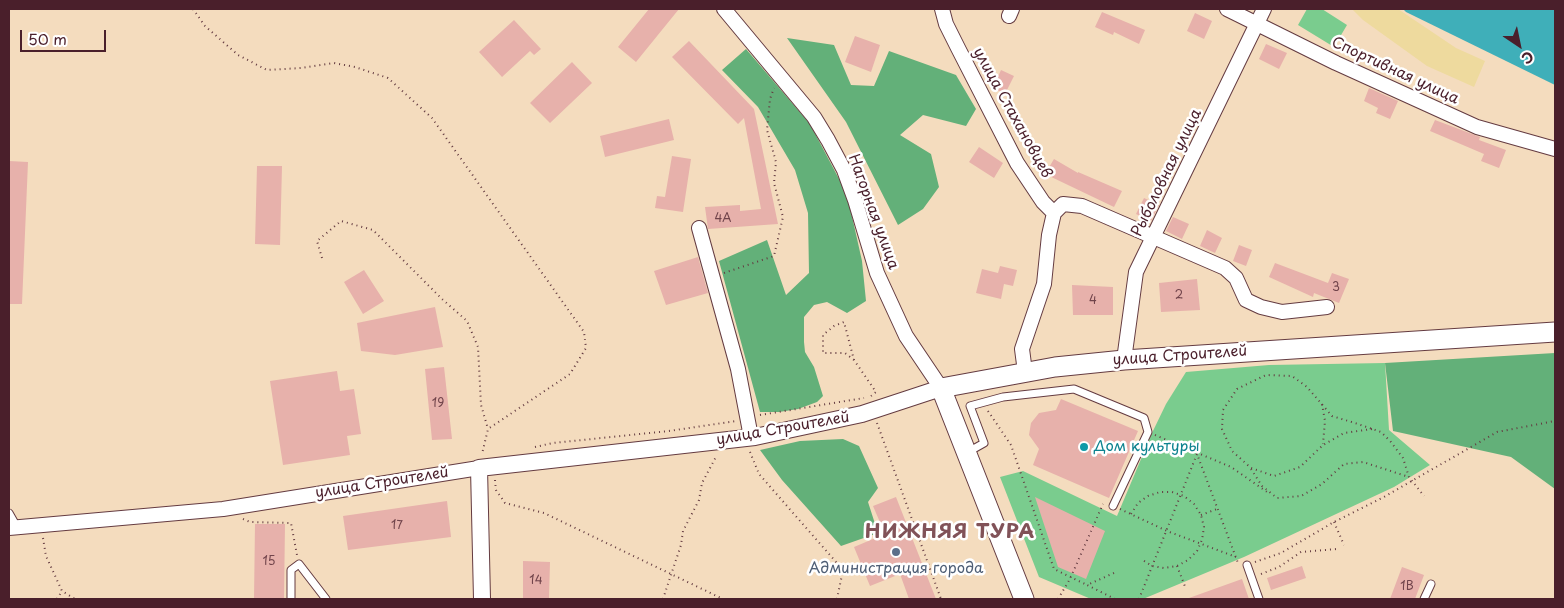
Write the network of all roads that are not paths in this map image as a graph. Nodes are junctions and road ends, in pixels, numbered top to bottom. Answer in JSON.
{"nodes":[{"id":1,"x":724,"y":9,"type":"edge"},
{"id":2,"x":942,"y":9,"type":"edge"},
{"id":3,"x":1227,"y":9,"type":"edge"},
{"id":4,"x":1264,"y":9,"type":"edge"},
{"id":5,"x":1258,"y":23,"type":"junction"},
{"id":6,"x":1555,"y":149,"type":"edge"},
{"id":7,"x":1054,"y":213,"type":"junction"},
{"id":8,"x":699,"y":228,"type":"dead end"},
{"id":9,"x":1153,"y":238,"type":"junction"},
{"id":10,"x":1327,"y":307,"type":"dead end"},
{"id":11,"x":1555,"y":332,"type":"edge"},
{"id":12,"x":1124,"y":360,"type":"junction"},
{"id":13,"x":1025,"y":372,"type":"junction"},
{"id":14,"x":941,"y":388,"type":"junction"},
{"id":15,"x":751,"y":437,"type":"junction"},
{"id":16,"x":966,"y":453,"type":"junction"},
{"id":17,"x":487,"y":467,"type":"junction"},
{"id":18,"x":1113,"y":506,"type":"road end"},
{"id":19,"x":9,"y":513,"type":"edge"},
{"id":20,"x":13,"y":528,"type":"edge"},
{"id":21,"x":1247,"y":565,"type":"road end"},
{"id":22,"x":1431,"y":584,"type":"dead end"},
{"id":23,"x":291,"y":599,"type":"edge"},
{"id":24,"x":326,"y":599,"type":"edge"},
{"id":25,"x":482,"y":599,"type":"edge"},
{"id":26,"x":1024,"y":599,"type":"edge"},
{"id":27,"x":1259,"y":599,"type":"edge"},
{"id":28,"x":1424,"y":599,"type":"edge"}],
"edges":[{"from":1,"to":14,"type":"street","name":"Нагорная улица"},
{"from":2,"to":7,"type":"street","name":"улица Стахановцев"},
{"from":3,"to":5,"type":"street","name":"Спортивная улица"},
{"from":4,"to":5,"type":"street","name":"Рыболовная улица"},
{"from":5,"to":6,"type":"street","name":"Спортивная улица"},
{"from":5,"to":9,"type":"street","name":"Рыболовная улица"},
{"from":7,"to":9,"type":"street"},
{"from":7,"to":13,"type":"street"},
{"from":8,"to":15,"type":"street"},
{"from":9,"to":10,"type":"street"},
{"from":9,"to":12,"type":"street","name":"Рыболовная улица"},
{"from":11,"to":12,"type":"main road","name":"улица Строителей"},
{"from":12,"to":13,"type":"main road","name":"улица Строителей"},
{"from":13,"to":14,"type":"main road","name":"улица Строителей"},
{"from":14,"to":15,"type":"street","name":"улица Строителей"},
{"from":14,"to":16,"type":"main road"},
{"from":15,"to":17,"type":"street","name":"улица Строителей"},
{"from":16,"to":18,"type":"lane"},
{"from":16,"to":26,"type":"main road"},
{"from":17,"to":20,"type":"street","name":"улица Строителей"},
{"from":17,"to":25,"type":"street"},
{"from":19,"to":20,"type":"lane"},
{"from":21,"to":27,"type":"lane"},
{"from":22,"to":28,"type":"lane"},
{"from":23,"to":24,"type":"lane"}]}
